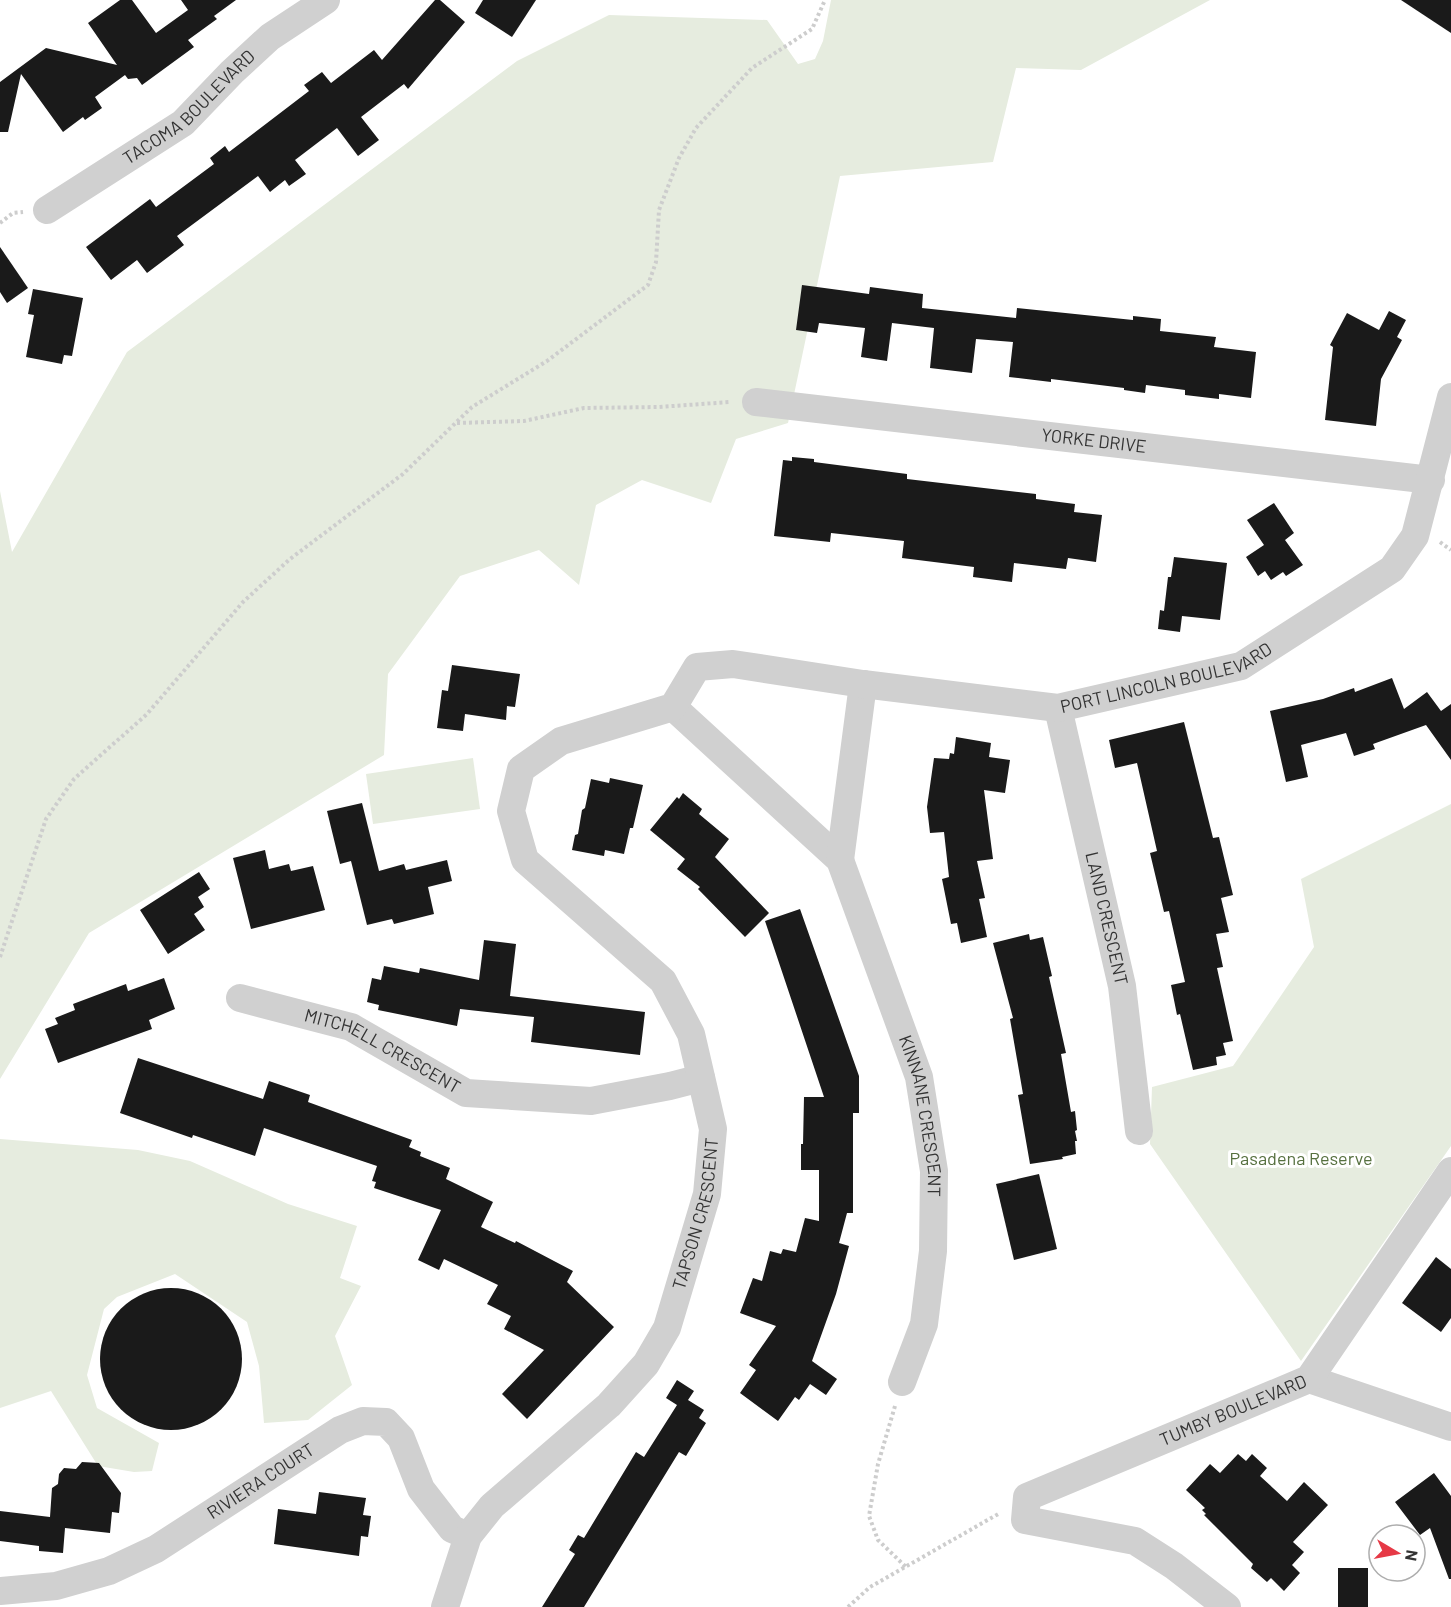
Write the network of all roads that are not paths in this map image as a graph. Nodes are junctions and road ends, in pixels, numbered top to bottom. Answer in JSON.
{"nodes":[{"id":1,"x":326,"y":0,"type":"edge"},
{"id":2,"x":47,"y":210,"type":"dead end"},
{"id":3,"x":1451,"y":397,"type":"edge"},
{"id":4,"x":756,"y":402,"type":"road end"},
{"id":5,"x":1431,"y":480,"type":"junction"},
{"id":6,"x":863,"y":684,"type":"junction"},
{"id":7,"x":673,"y":707,"type":"junction"},
{"id":8,"x":1058,"y":708,"type":"junction"},
{"id":9,"x":840,"y":860,"type":"junction"},
{"id":10,"x":240,"y":998,"type":"dead end"},
{"id":11,"x":701,"y":1078,"type":"junction"},
{"id":12,"x":1139,"y":1131,"type":"dead end"},
{"id":13,"x":1451,"y":1171,"type":"edge"},
{"id":14,"x":1309,"y":1379,"type":"junction"},
{"id":15,"x":902,"y":1382,"type":"road end"},
{"id":16,"x":1451,"y":1427,"type":"edge"},
{"id":17,"x":468,"y":1536,"type":"junction"},
{"id":18,"x":0,"y":1591,"type":"edge"},
{"id":19,"x":445,"y":1607,"type":"edge"},
{"id":20,"x":1227,"y":1607,"type":"edge"}],
"edges":[{"from":1,"to":2,"type":"street","name":"TACOMA BOULEVARD"},
{"from":3,"to":5,"type":"street","name":"PORT LINCOLN BOULEVARD"},
{"from":4,"to":5,"type":"street","name":"YORKE DRIVE"},
{"from":5,"to":8,"type":"street","name":"PORT LINCOLN BOULEVARD"},
{"from":6,"to":7,"type":"street","name":"PORT LINCOLN BOULEVARD"},
{"from":6,"to":8,"type":"street","name":"PORT LINCOLN BOULEVARD"},
{"from":6,"to":9,"type":"street","name":"KINNANE CRESCENT"},
{"from":7,"to":9,"type":"street","name":"KINNANE CRESCENT"},
{"from":7,"to":11,"type":"street","name":"TAPSON CRESCENT"},
{"from":8,"to":12,"type":"street","name":"LAND CRESCENT"},
{"from":9,"to":15,"type":"street","name":"KINNANE CRESCENT"},
{"from":10,"to":11,"type":"street","name":"MITCHELL CRESCENT"},
{"from":11,"to":17,"type":"street","name":"TAPSON CRESCENT"},
{"from":13,"to":14,"type":"street","name":"TUMBY BOULEVARD"},
{"from":14,"to":16,"type":"street"},
{"from":14,"to":20,"type":"street","name":"TUMBY BOULEVARD"},
{"from":17,"to":18,"type":"street","name":"RIVIERA COURT"},
{"from":17,"to":19,"type":"street","name":"TAPSON CRESCENT"}]}
